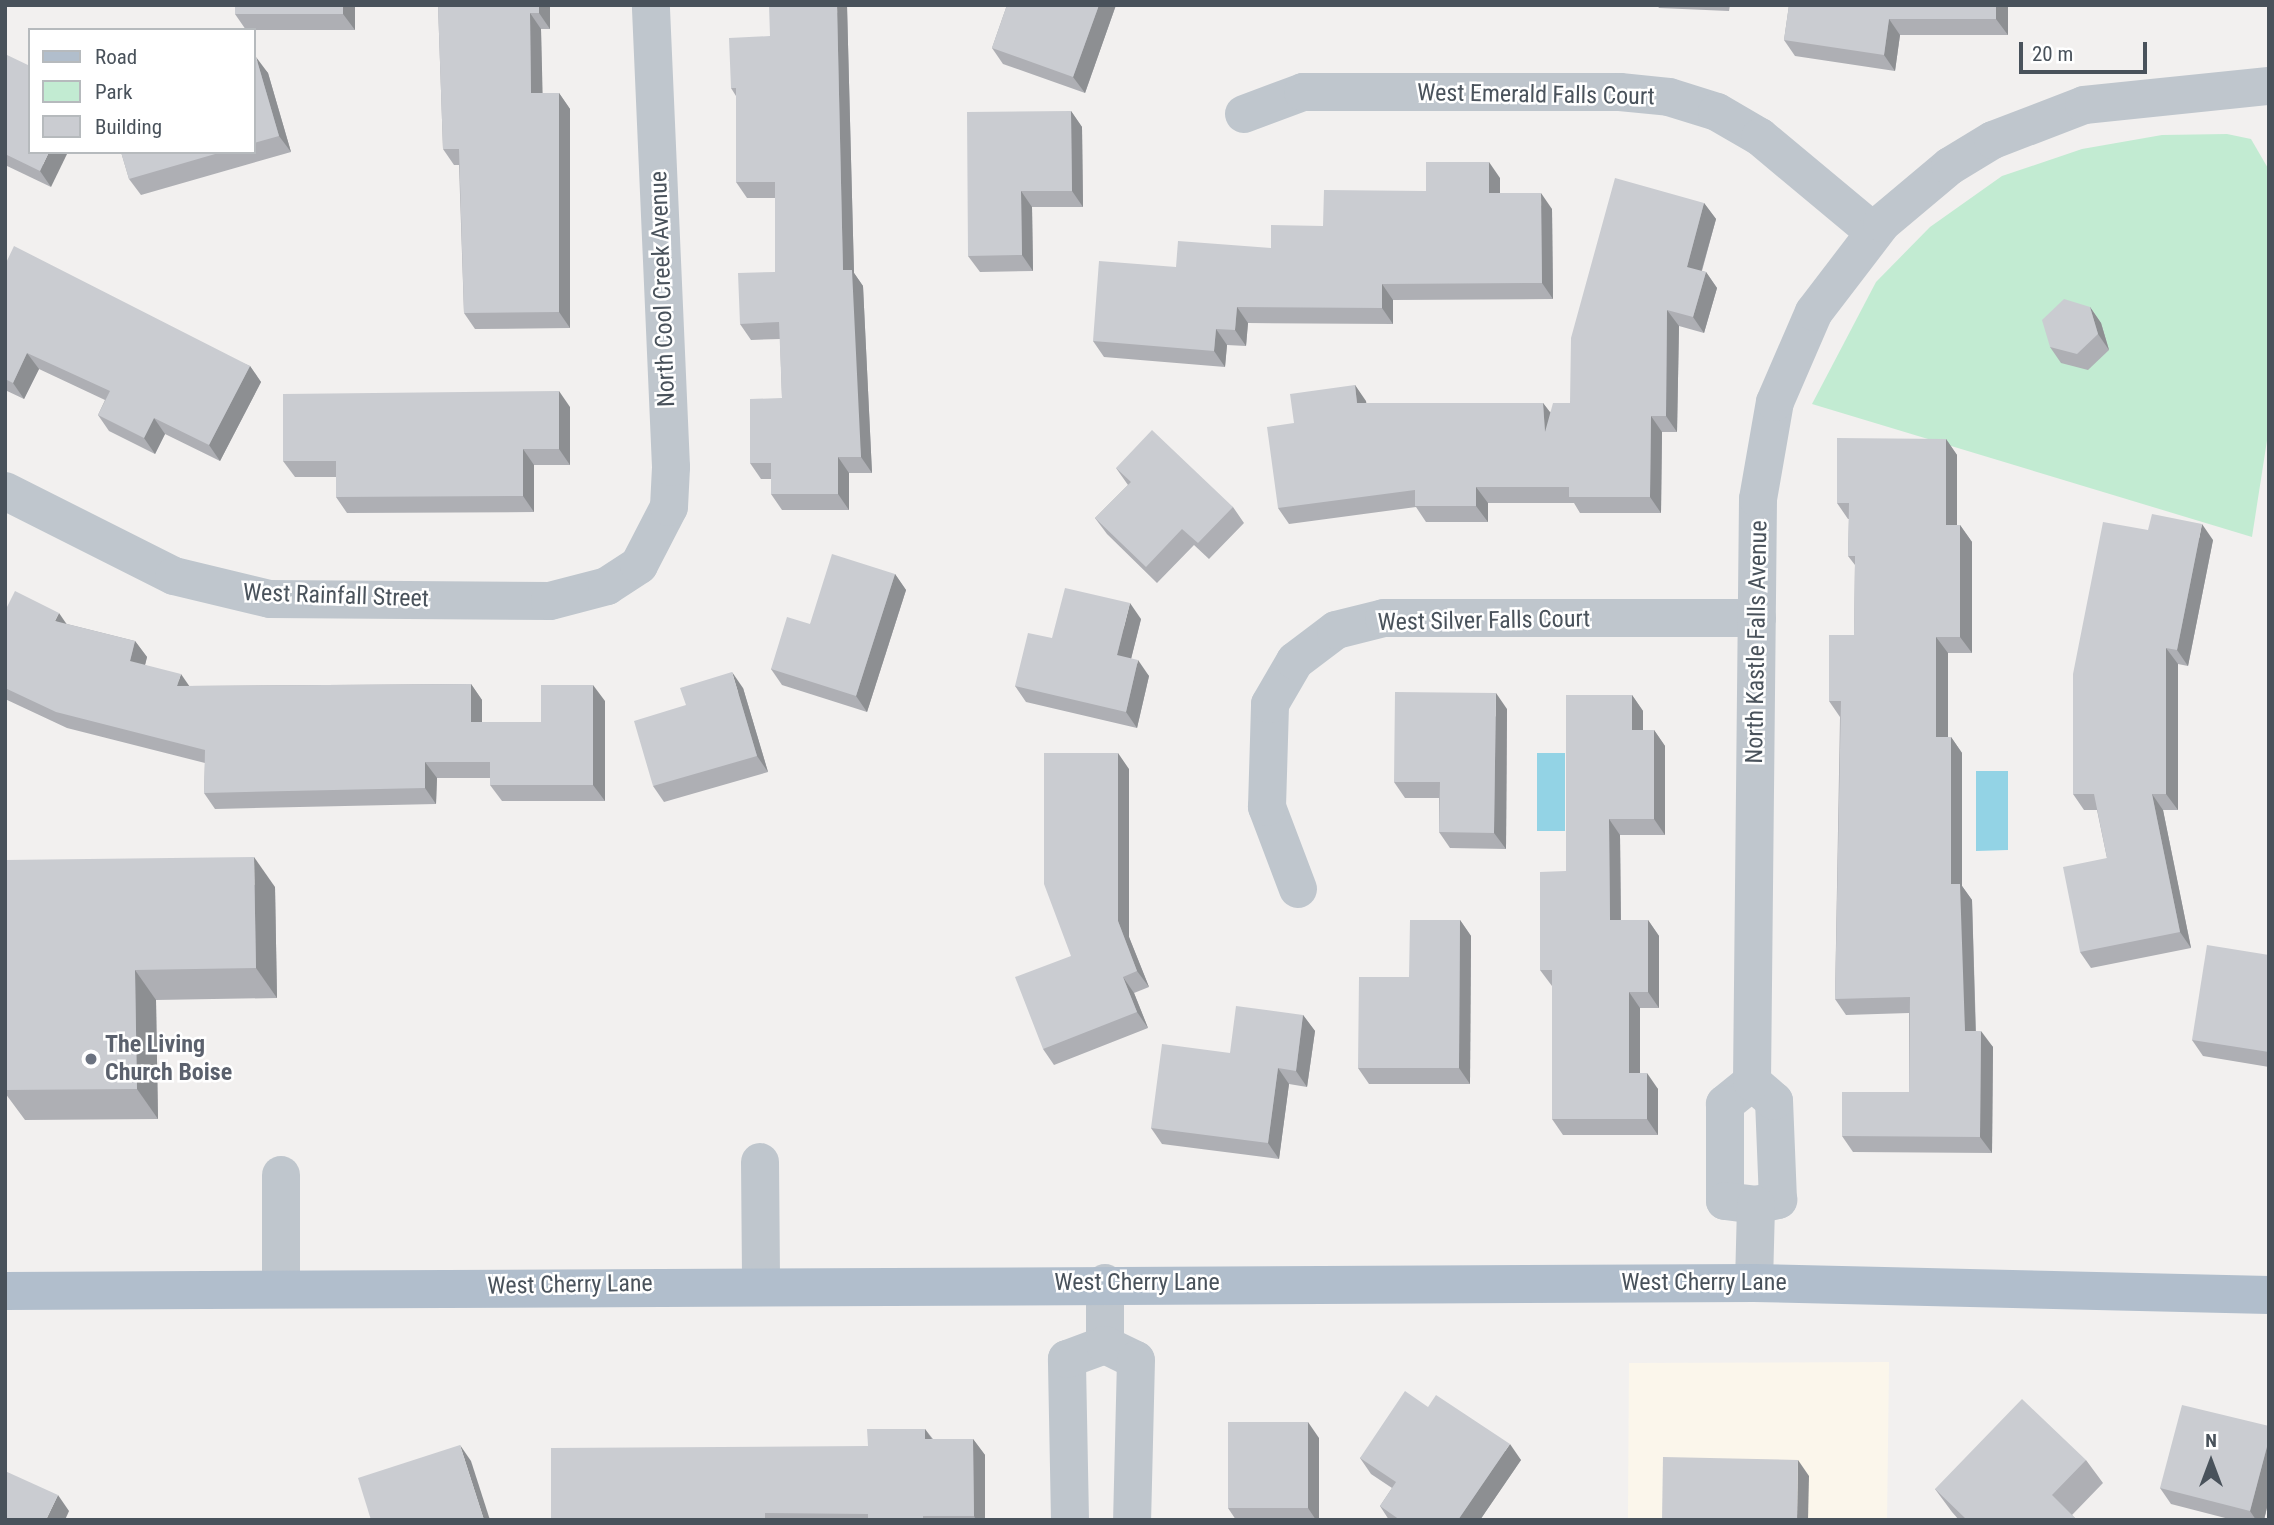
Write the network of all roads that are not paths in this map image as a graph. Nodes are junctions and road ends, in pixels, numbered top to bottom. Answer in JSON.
{"nodes":[{"id":1,"x":651,"y":5,"type":"edge"},
{"id":2,"x":2269,"y":86,"type":"edge"},
{"id":3,"x":1244,"y":114,"type":"dead end"},
{"id":4,"x":1873,"y":231,"type":"junction"},
{"id":5,"x":5,"y":491,"type":"edge"},
{"id":6,"x":639,"y":565,"type":"joint"},
{"id":7,"x":1757,"y":618,"type":"junction"},
{"id":8,"x":1298,"y":889,"type":"dead end"},
{"id":9,"x":1752,"y":1082,"type":"junction"},
{"id":10,"x":760,"y":1162,"type":"dead end"},
{"id":11,"x":281,"y":1175,"type":"dead end"},
{"id":12,"x":1756,"y":1205,"type":"junction"},
{"id":13,"x":761,"y":1283,"type":"junction"},
{"id":14,"x":1105,"y":1283,"type":"junction"},
{"id":15,"x":1754,"y":1283,"type":"junction"},
{"id":16,"x":281,"y":1288,"type":"junction"},
{"id":17,"x":5,"y":1291,"type":"edge"},
{"id":18,"x":2269,"y":1294,"type":"edge"},
{"id":19,"x":1105,"y":1345,"type":"junction"},
{"id":20,"x":1070,"y":1520,"type":"edge"},
{"id":21,"x":1132,"y":1520,"type":"edge"}],
"edges":[{"from":1,"to":6,"type":"street","name":"North Cool Creek Avenue"},
{"from":2,"to":4,"type":"street","name":"North Kastle Falls Avenue"},
{"from":3,"to":4,"type":"street","name":"West Emerald Falls Court"},
{"from":4,"to":7,"type":"street","name":"North Kastle Falls Avenue"},
{"from":5,"to":6,"type":"street","name":"West Rainfall Street"},
{"from":7,"to":8,"type":"street","name":"West Silver Falls Court"},
{"from":7,"to":9,"type":"street","name":"North Kastle Falls Avenue"},
{"from":9,"to":12,"type":"street"},
{"from":9,"to":12,"type":"street"},
{"from":10,"to":13,"type":"street"},
{"from":11,"to":16,"type":"street"},
{"from":12,"to":15,"type":"street"},
{"from":13,"to":14,"type":"main road","name":"West Cherry Lane"},
{"from":13,"to":16,"type":"main road","name":"West Cherry Lane"},
{"from":14,"to":15,"type":"main road","name":"West Cherry Lane"},
{"from":14,"to":19,"type":"street"},
{"from":15,"to":18,"type":"main road","name":"West Cherry Lane"},
{"from":16,"to":17,"type":"main road","name":"West Cherry Lane"},
{"from":19,"to":20,"type":"street"},
{"from":19,"to":21,"type":"street"}]}
